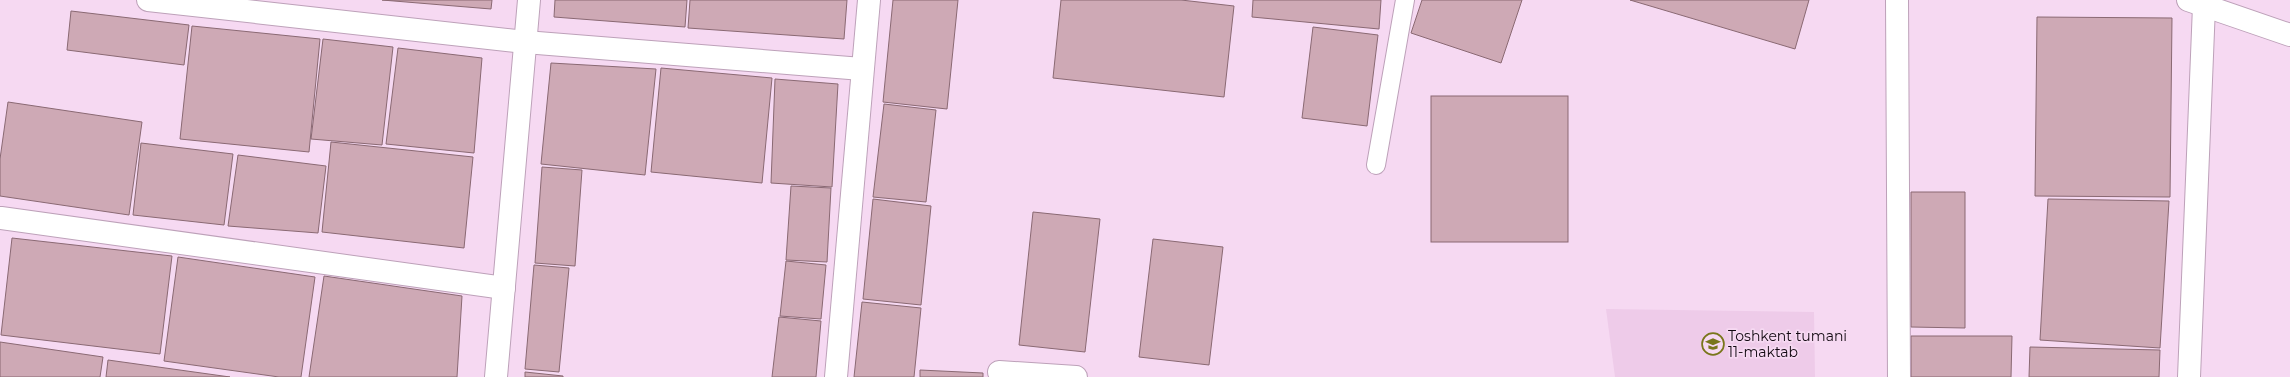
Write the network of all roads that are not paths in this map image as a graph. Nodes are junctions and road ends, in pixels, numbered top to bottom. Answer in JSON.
{"nodes":[{"id":1,"x":148,"y":0,"type":"edge"},
{"id":2,"x":529,"y":0,"type":"edge"},
{"id":3,"x":869,"y":0,"type":"edge"},
{"id":4,"x":1405,"y":0,"type":"edge"},
{"id":5,"x":1897,"y":0,"type":"edge"},
{"id":6,"x":2196,"y":3,"type":"edge"},
{"id":7,"x":2290,"y":34,"type":"edge"},
{"id":8,"x":526,"y":42,"type":"junction"},
{"id":9,"x":862,"y":69,"type":"junction"},
{"id":10,"x":1376,"y":166,"type":"dead end"},
{"id":11,"x":2,"y":218,"type":"dead end"},
{"id":12,"x":504,"y":288,"type":"junction"},
{"id":13,"x":999,"y":372,"type":"dead end"},
{"id":14,"x":496,"y":377,"type":"edge"},
{"id":15,"x":836,"y":377,"type":"edge"},
{"id":16,"x":1076,"y":377,"type":"edge"},
{"id":17,"x":1899,"y":377,"type":"edge"},
{"id":18,"x":2189,"y":377,"type":"edge"}],
"edges":[{"from":1,"to":8,"type":"street"},
{"from":2,"to":8,"type":"street"},
{"from":3,"to":9,"type":"street"},
{"from":4,"to":10,"type":"lane"},
{"from":5,"to":17,"type":"street"},
{"from":6,"to":7,"type":"street"},
{"from":6,"to":18,"type":"street"},
{"from":8,"to":9,"type":"street"},
{"from":8,"to":12,"type":"street"},
{"from":9,"to":15,"type":"street"},
{"from":11,"to":12,"type":"street"},
{"from":12,"to":14,"type":"street"},
{"from":13,"to":16,"type":"street"}]}
